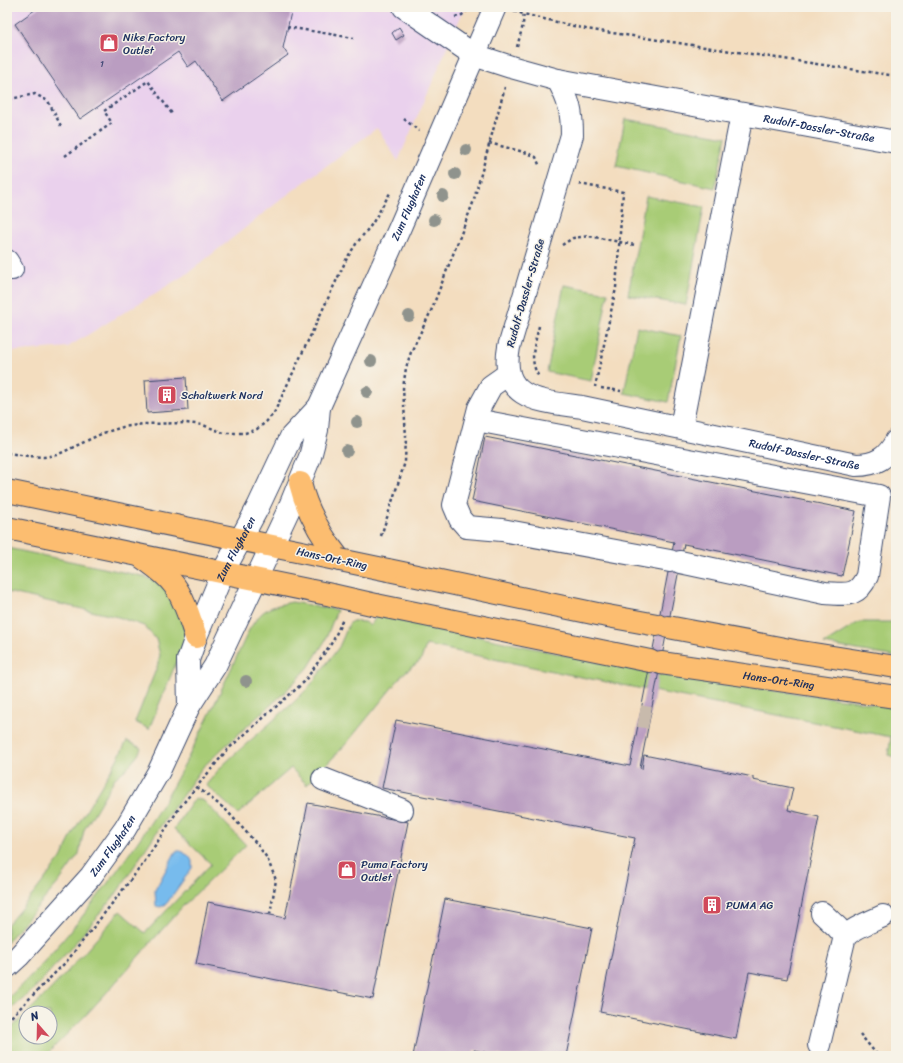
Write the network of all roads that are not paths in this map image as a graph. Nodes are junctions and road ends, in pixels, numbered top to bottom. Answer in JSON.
{"nodes":[{"id":1,"x":404,"y":7,"type":"edge"},
{"id":2,"x":495,"y":7,"type":"edge"},
{"id":3,"x":474,"y":55,"type":"junction"},
{"id":4,"x":558,"y":80,"type":"junction"},
{"id":5,"x":742,"y":114,"type":"junction"},
{"id":6,"x":896,"y":142,"type":"edge"},
{"id":7,"x":508,"y":374,"type":"junction"},
{"id":8,"x":319,"y":407,"type":"junction"},
{"id":9,"x":476,"y":420,"type":"junction"},
{"id":10,"x":681,"y":427,"type":"junction"},
{"id":11,"x":896,"y":441,"type":"edge"},
{"id":12,"x":300,"y":483,"type":"junction"},
{"id":13,"x":7,"y":491,"type":"edge"},
{"id":14,"x":7,"y":528,"type":"edge"},
{"id":15,"x":241,"y":539,"type":"junction"},
{"id":16,"x":271,"y":546,"type":"junction"},
{"id":17,"x":140,"y":556,"type":"junction"},
{"id":18,"x":340,"y":560,"type":"junction"},
{"id":19,"x":223,"y":572,"type":"junction"},
{"id":20,"x":255,"y":579,"type":"junction"},
{"id":21,"x":196,"y":638,"type":"junction"},
{"id":22,"x":896,"y":667,"type":"edge"},
{"id":23,"x":896,"y":697,"type":"edge"},
{"id":24,"x":189,"y":706,"type":"junction"},
{"id":25,"x":323,"y":779,"type":"dead end"},
{"id":26,"x":402,"y":810,"type":"dead end"},
{"id":27,"x":822,"y":913,"type":"dead end"},
{"id":28,"x":883,"y":916,"type":"dead end"},
{"id":29,"x":845,"y":936,"type":"junction"},
{"id":30,"x":7,"y":967,"type":"edge"},
{"id":31,"x":819,"y":1045,"type":"dead end"}],
"edges":[{"from":1,"to":3,"type":"street","name":"Rudolf-Dassler-Straße"},
{"from":2,"to":3,"type":"street","name":"Zum Flughafen"},
{"from":3,"to":4,"type":"street","name":"Rudolf-Dassler-Straße"},
{"from":3,"to":8,"type":"street","name":"Zum Flughafen"},
{"from":4,"to":5,"type":"street","name":"Rudolf-Dassler-Straße"},
{"from":4,"to":7,"type":"street","name":"Rudolf-Dassler-Straße"},
{"from":5,"to":6,"type":"street","name":"Rudolf-Dassler-Straße"},
{"from":5,"to":10,"type":"street"},
{"from":7,"to":9,"type":"street"},
{"from":7,"to":10,"type":"street","name":"Rudolf-Dassler-Straße"},
{"from":8,"to":12,"type":"street","name":"Zum Flughafen"},
{"from":8,"to":15,"type":"street","name":"Zum Flughafen"},
{"from":9,"to":9,"type":"street"},
{"from":10,"to":11,"type":"street","name":"Rudolf-Dassler-Straße"},
{"from":12,"to":16,"type":"street","name":"Zum Flughafen"},
{"from":12,"to":18,"type":"main road"},
{"from":13,"to":15,"type":"main road","name":"Hans-Ort-Ring"},
{"from":14,"to":17,"type":"main road","name":"Hans-Ort-Ring"},
{"from":15,"to":16,"type":"main road","name":"Hans-Ort-Ring"},
{"from":15,"to":19,"type":"street","name":"Zum Flughafen"},
{"from":16,"to":18,"type":"main road","name":"Hans-Ort-Ring"},
{"from":16,"to":20,"type":"street","name":"Zum Flughafen"},
{"from":17,"to":19,"type":"main road","name":"Hans-Ort-Ring"},
{"from":17,"to":21,"type":"main road"},
{"from":18,"to":22,"type":"main road","name":"Hans-Ort-Ring","bridge":true},
{"from":19,"to":20,"type":"main road","name":"Hans-Ort-Ring"},
{"from":19,"to":21,"type":"street","name":"Zum Flughafen"},
{"from":20,"to":23,"type":"main road","name":"Hans-Ort-Ring","bridge":true},
{"from":20,"to":24,"type":"street","name":"Zum Flughafen"},
{"from":21,"to":24,"type":"street","name":"Zum Flughafen"},
{"from":24,"to":30,"type":"street","name":"Zum Flughafen"},
{"from":25,"to":26,"type":"street"},
{"from":27,"to":29,"type":"street"},
{"from":28,"to":29,"type":"street"},
{"from":29,"to":31,"type":"street"}]}
